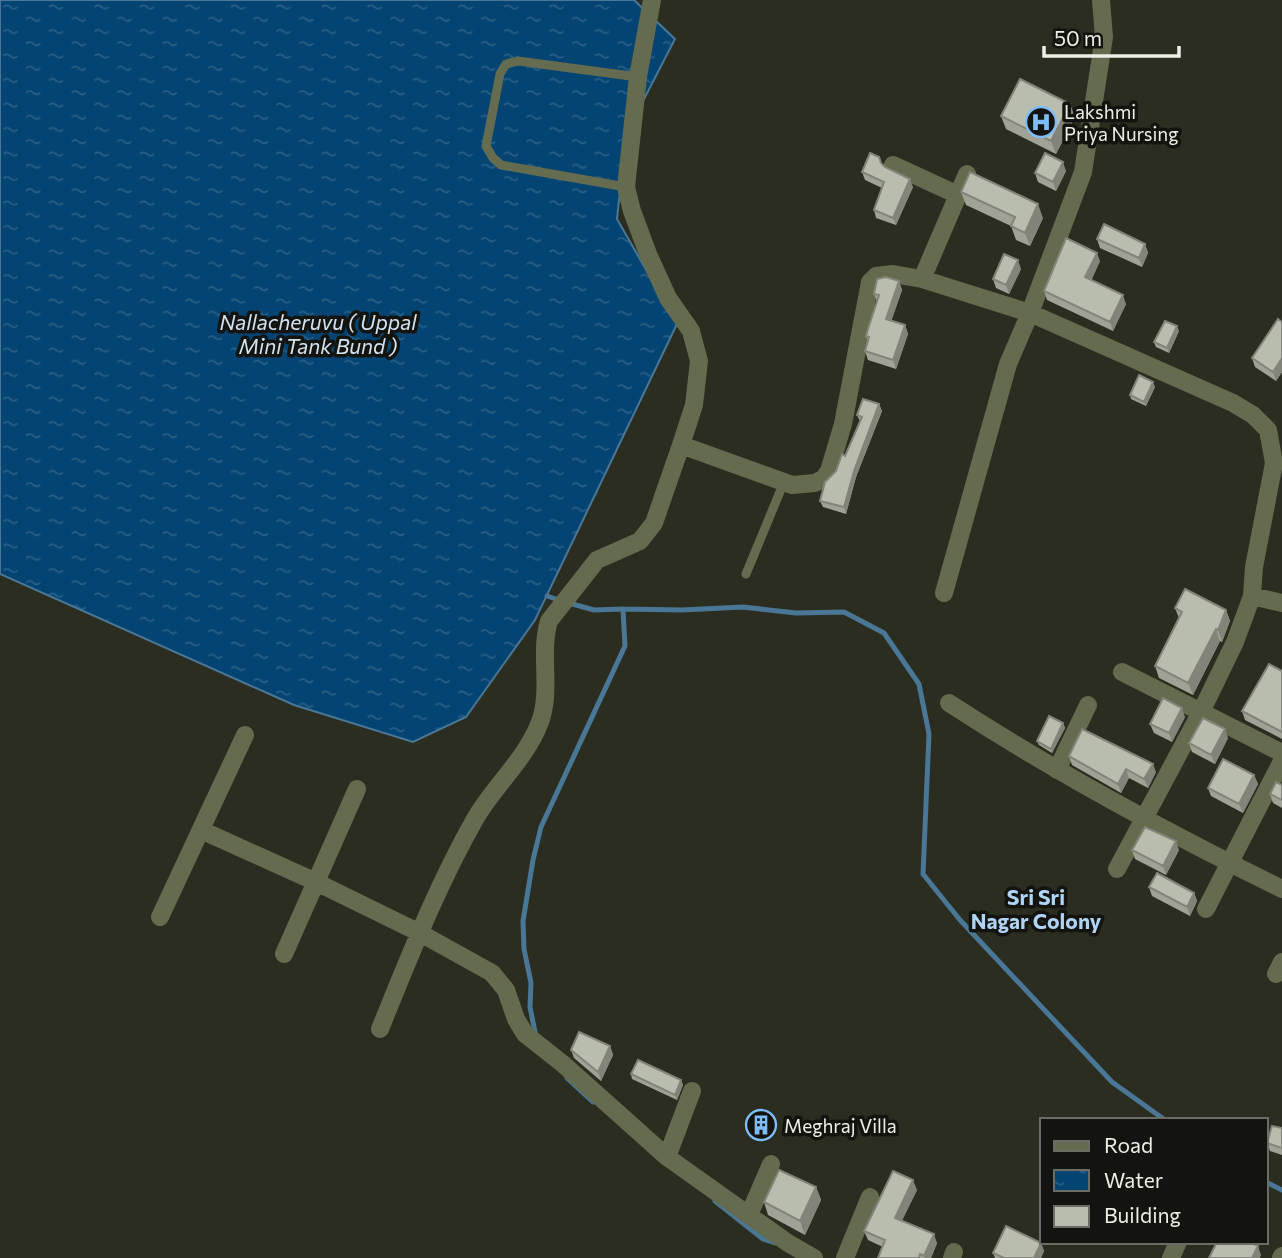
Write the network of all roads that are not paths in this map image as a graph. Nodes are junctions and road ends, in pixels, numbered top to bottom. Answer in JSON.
{"nodes":[{"id":1,"x":652,"y":0,"type":"edge"},
{"id":2,"x":1101,"y":0,"type":"edge"},
{"id":3,"x":638,"y":77,"type":"junction"},
{"id":4,"x":893,"y":164,"type":"dead end"},
{"id":5,"x":967,"y":174,"type":"edge"},
{"id":6,"x":626,"y":187,"type":"junction"},
{"id":7,"x":958,"y":195,"type":"junction"},
{"id":8,"x":922,"y":279,"type":"junction"},
{"id":9,"x":1030,"y":313,"type":"junction"},
{"id":10,"x":681,"y":445,"type":"junction"},
{"id":11,"x":784,"y":482,"type":"junction"},
{"id":12,"x":746,"y":574,"type":"dead end"},
{"id":13,"x":944,"y":593,"type":"dead end"},
{"id":14,"x":1252,"y":596,"type":"junction"},
{"id":15,"x":1282,"y":603,"type":"edge"},
{"id":16,"x":1122,"y":672,"type":"dead end"},
{"id":17,"x":948,"y":703,"type":"dead end"},
{"id":18,"x":1088,"y":705,"type":"dead end"},
{"id":19,"x":1200,"y":712,"type":"junction"},
{"id":20,"x":245,"y":735,"type":"dead end"},
{"id":21,"x":1282,"y":753,"type":"edge"},
{"id":22,"x":1282,"y":761,"type":"edge"},
{"id":23,"x":1057,"y":770,"type":"junction"},
{"id":24,"x":357,"y":789,"type":"dead end"},
{"id":25,"x":1145,"y":817,"type":"junction"},
{"id":26,"x":201,"y":830,"type":"junction"},
{"id":27,"x":1228,"y":863,"type":"junction"},
{"id":28,"x":1117,"y":869,"type":"dead end"},
{"id":29,"x":316,"y":882,"type":"junction"},
{"id":30,"x":1282,"y":889,"type":"edge"},
{"id":31,"x":1206,"y":909,"type":"dead end"},
{"id":32,"x":160,"y":917,"type":"dead end"},
{"id":33,"x":420,"y":933,"type":"junction"},
{"id":34,"x":284,"y":954,"type":"dead end"},
{"id":35,"x":380,"y":1029,"type":"dead end"},
{"id":36,"x":692,"y":1091,"type":"dead end"},
{"id":37,"x":667,"y":1157,"type":"junction"},
{"id":38,"x":771,"y":1164,"type":"dead end"},
{"id":39,"x":870,"y":1197,"type":"dead end"},
{"id":40,"x":748,"y":1215,"type":"junction"},
{"id":41,"x":814,"y":1258,"type":"edge"},
{"id":42,"x":845,"y":1258,"type":"edge"}],
"edges":[{"from":1,"to":3,"type":"street"},
{"from":2,"to":9,"type":"street"},
{"from":3,"to":6,"type":"street"},
{"from":3,"to":6,"type":"lane"},
{"from":4,"to":7,"type":"street"},
{"from":5,"to":7,"type":"street"},
{"from":6,"to":10,"type":"street"},
{"from":7,"to":8,"type":"street"},
{"from":8,"to":9,"type":"street"},
{"from":8,"to":11,"type":"street"},
{"from":9,"to":13,"type":"street"},
{"from":9,"to":14,"type":"street"},
{"from":10,"to":11,"type":"street"},
{"from":10,"to":33,"type":"street"},
{"from":11,"to":12,"type":"lane"},
{"from":14,"to":15,"type":"street"},
{"from":14,"to":19,"type":"street"},
{"from":16,"to":19,"type":"street"},
{"from":17,"to":23,"type":"street"},
{"from":18,"to":23,"type":"street"},
{"from":19,"to":21,"type":"street"},
{"from":19,"to":25,"type":"street"},
{"from":20,"to":26,"type":"street"},
{"from":22,"to":27,"type":"street"},
{"from":23,"to":25,"type":"street"},
{"from":24,"to":29,"type":"street"},
{"from":25,"to":27,"type":"street"},
{"from":25,"to":28,"type":"street"},
{"from":26,"to":29,"type":"street"},
{"from":26,"to":32,"type":"street"},
{"from":27,"to":30,"type":"street"},
{"from":27,"to":31,"type":"street"},
{"from":29,"to":33,"type":"street"},
{"from":29,"to":34,"type":"street"},
{"from":33,"to":35,"type":"street"},
{"from":33,"to":37,"type":"street"},
{"from":36,"to":37,"type":"street"},
{"from":37,"to":40,"type":"street"},
{"from":38,"to":40,"type":"street"},
{"from":39,"to":42,"type":"street"},
{"from":40,"to":41,"type":"street"}]}
